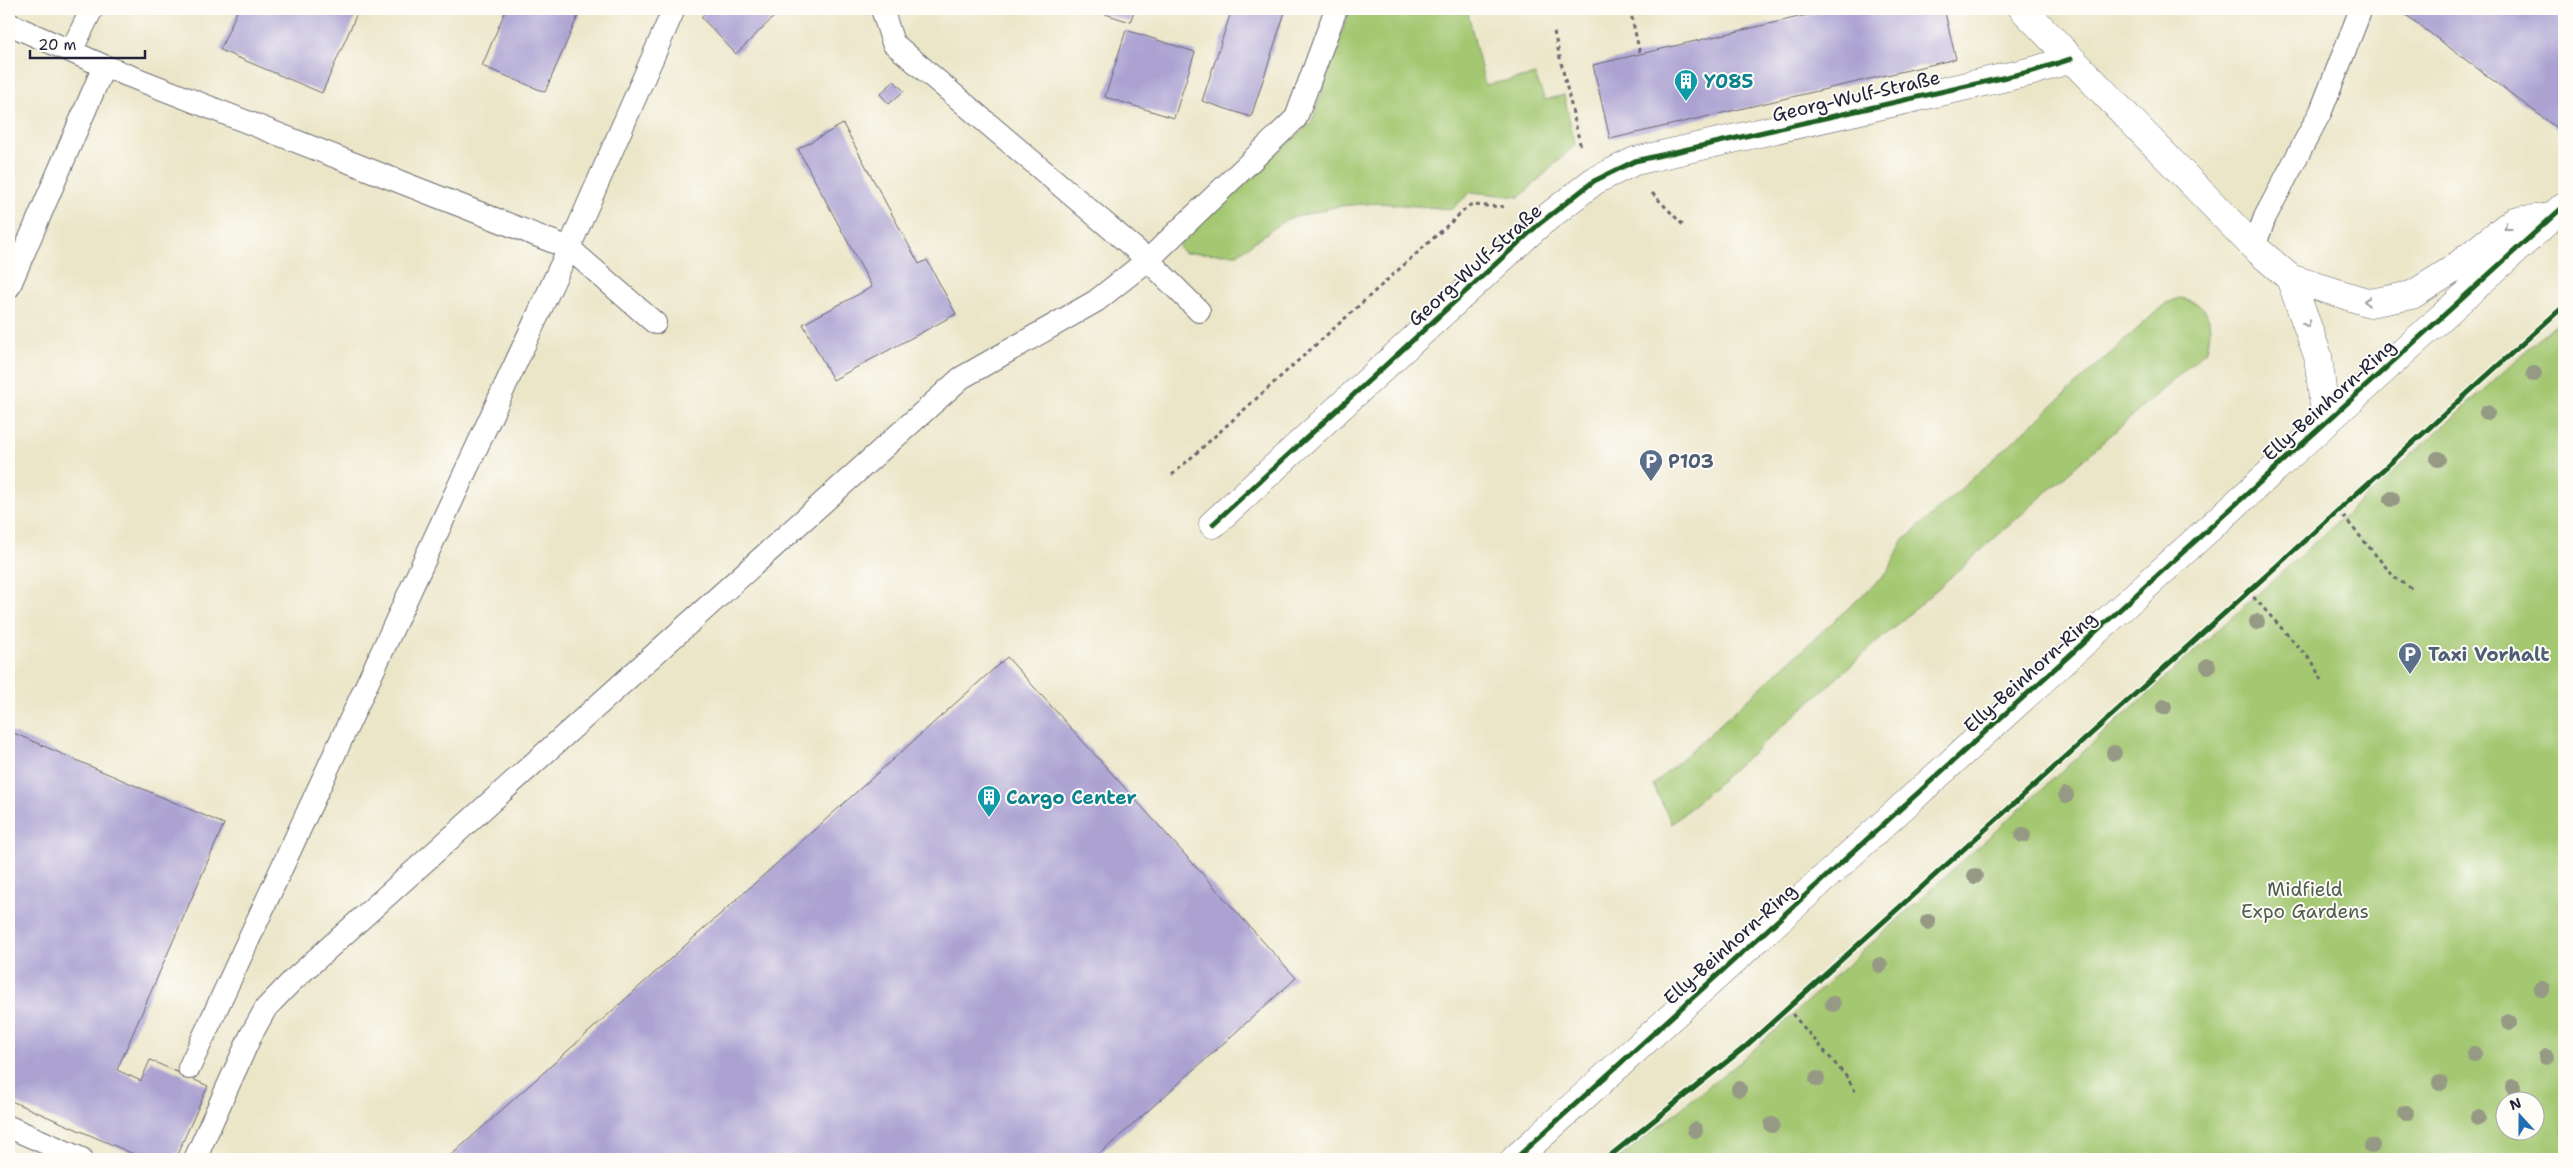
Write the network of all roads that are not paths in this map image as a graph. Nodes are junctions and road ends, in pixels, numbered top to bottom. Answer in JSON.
{"nodes":[{"id":1,"x":92,"y":9,"type":"edge"},
{"id":2,"x":674,"y":9,"type":"edge"},
{"id":3,"x":882,"y":9,"type":"edge"},
{"id":4,"x":1336,"y":9,"type":"edge"},
{"id":5,"x":2023,"y":9,"type":"edge"},
{"id":6,"x":2361,"y":9,"type":"edge"},
{"id":7,"x":9,"y":24,"type":"edge"},
{"id":8,"x":71,"y":51,"type":"junction"},
{"id":9,"x":2071,"y":59,"type":"junction"},
{"id":10,"x":104,"y":66,"type":"junction"},
{"id":11,"x":2559,"y":212,"type":"edge"},
{"id":12,"x":2254,"y":247,"type":"junction"},
{"id":13,"x":569,"y":248,"type":"junction"},
{"id":14,"x":1148,"y":260,"type":"junction"},
{"id":15,"x":2290,"y":278,"type":"junction"},
{"id":16,"x":9,"y":287,"type":"edge"},
{"id":17,"x":1199,"y":311,"type":"dead end"},
{"id":18,"x":655,"y":323,"type":"dead end"},
{"id":19,"x":2326,"y":424,"type":"junction"},
{"id":20,"x":1212,"y":524,"type":"dead end"},
{"id":21,"x":189,"y":1068,"type":"dead end"},
{"id":22,"x":9,"y":1127,"type":"edge"},
{"id":23,"x":82,"y":1159,"type":"edge"},
{"id":24,"x":195,"y":1159,"type":"edge"},
{"id":25,"x":1515,"y":1159,"type":"edge"}],
"edges":[{"from":1,"to":8,"type":"lane"},
{"from":2,"to":13,"type":"lane"},
{"from":3,"to":14,"type":"lane"},
{"from":4,"to":14,"type":"lane"},
{"from":5,"to":9,"type":"street"},
{"from":6,"to":12,"type":"lane"},
{"from":7,"to":8,"type":"lane"},
{"from":8,"to":10,"type":"lane"},
{"from":9,"to":12,"type":"street"},
{"from":9,"to":20,"type":"street","name":"Georg-Wulf-Straße"},
{"from":10,"to":13,"type":"lane"},
{"from":10,"to":16,"type":"lane"},
{"from":11,"to":15,"type":"street","one_way":true},
{"from":11,"to":19,"type":"street","name":"Elly-Beinhorn-Ring"},
{"from":12,"to":15,"type":"street"},
{"from":13,"to":18,"type":"lane"},
{"from":13,"to":21,"type":"lane"},
{"from":14,"to":17,"type":"lane"},
{"from":14,"to":24,"type":"lane"},
{"from":15,"to":19,"type":"street","one_way":true},
{"from":19,"to":25,"type":"street","name":"Elly-Beinhorn-Ring"},
{"from":22,"to":23,"type":"lane"}]}
